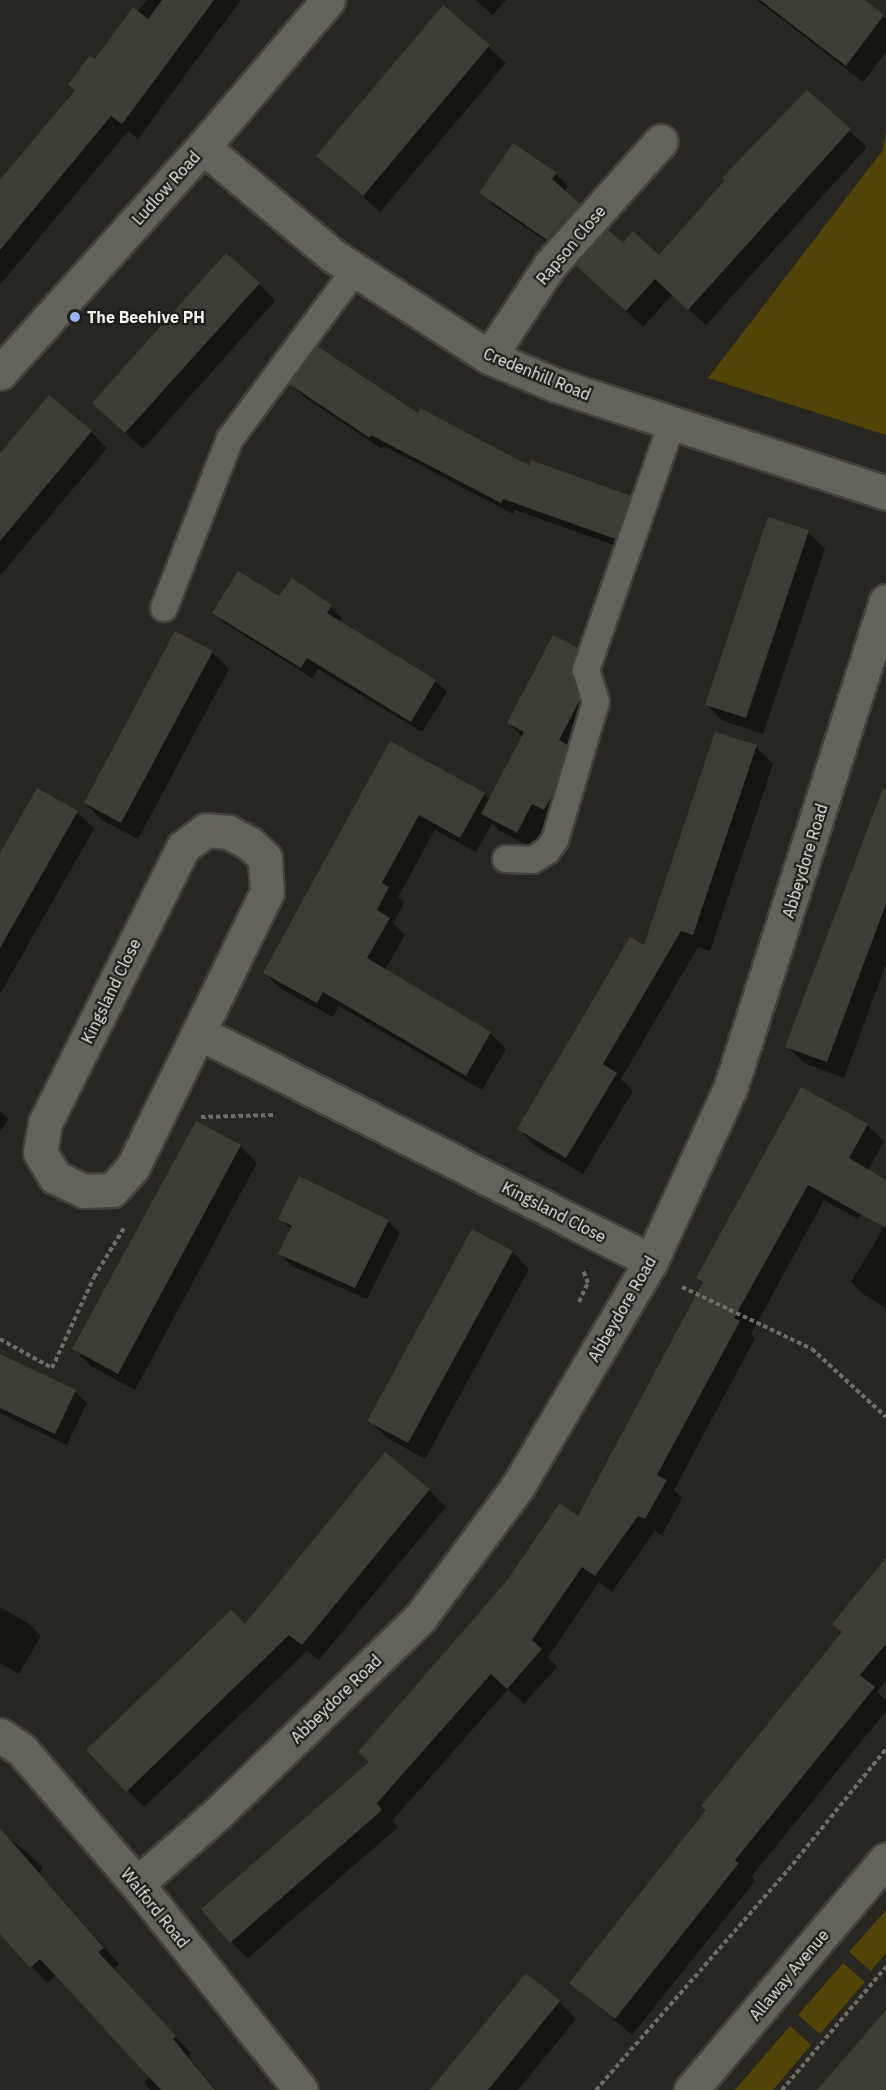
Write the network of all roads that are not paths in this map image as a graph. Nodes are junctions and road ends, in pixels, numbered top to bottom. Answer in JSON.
{"nodes":[{"id":1,"x":328,"y":0,"type":"edge"},
{"id":2,"x":661,"y":141,"type":"dead end"},
{"id":3,"x":203,"y":147,"type":"junction"},
{"id":4,"x":355,"y":270,"type":"junction"},
{"id":5,"x":489,"y":357,"type":"junction"},
{"id":6,"x":0,"y":373,"type":"edge"},
{"id":7,"x":672,"y":423,"type":"junction"},
{"id":8,"x":886,"y":493,"type":"edge"},
{"id":9,"x":886,"y":601,"type":"edge"},
{"id":10,"x":164,"y":608,"type":"dead end"},
{"id":11,"x":506,"y":859,"type":"dead end"},
{"id":12,"x":200,"y":1033,"type":"junction"},
{"id":13,"x":648,"y":1265,"type":"junction"},
{"id":14,"x":0,"y":1735,"type":"edge"},
{"id":15,"x":886,"y":1859,"type":"edge"},
{"id":16,"x":137,"y":1884,"type":"junction"},
{"id":17,"x":301,"y":2090,"type":"edge"},
{"id":18,"x":691,"y":2090,"type":"edge"}],
"edges":[{"from":1,"to":3,"type":"street","name":"Ludlow Road"},
{"from":2,"to":5,"type":"street","name":"Rapson Close"},
{"from":3,"to":4,"type":"street","name":"Credenhill Road"},
{"from":3,"to":6,"type":"street","name":"Ludlow Road"},
{"from":4,"to":5,"type":"street","name":"Credenhill Road"},
{"from":4,"to":10,"type":"lane"},
{"from":5,"to":7,"type":"street","name":"Credenhill Road"},
{"from":7,"to":8,"type":"street","name":"Credenhill Road"},
{"from":7,"to":11,"type":"lane"},
{"from":9,"to":13,"type":"street","name":"Abbeydore Road"},
{"from":12,"to":12,"type":"street","name":"Kingsland Close"},
{"from":12,"to":13,"type":"street","name":"Kingsland Close"},
{"from":13,"to":16,"type":"street","name":"Abbeydore Road"},
{"from":14,"to":16,"type":"street","name":"Walford Road"},
{"from":15,"to":18,"type":"street","name":"Allaway Avenue"},
{"from":16,"to":17,"type":"street","name":"Walford Road"}]}
